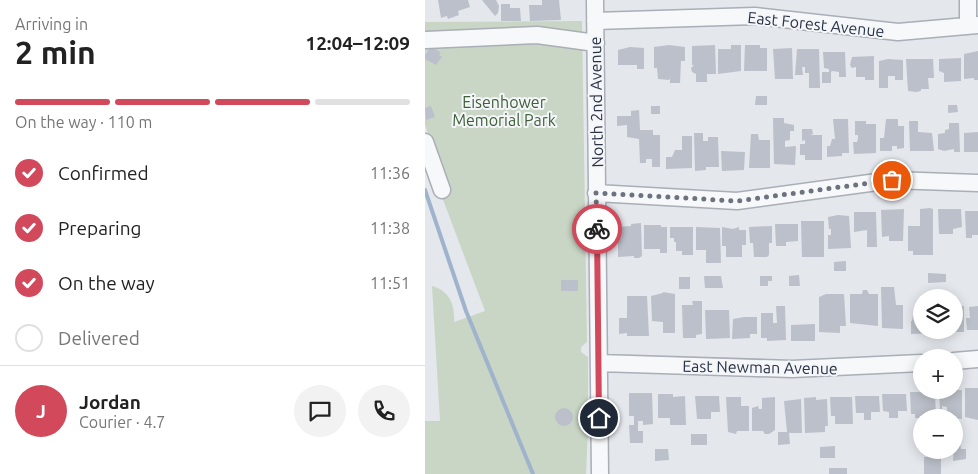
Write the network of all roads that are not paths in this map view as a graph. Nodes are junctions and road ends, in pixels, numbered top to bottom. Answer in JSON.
{"nodes":[{"id":1,"x":595,"y":0,"type":"edge"},
{"id":2,"x":968,"y":0,"type":"edge"},
{"id":3,"x":595,"y":21,"type":"junction"},
{"id":4,"x":973,"y":25,"type":"edge"},
{"id":5,"x":426,"y":40,"type":"edge"},
{"id":6,"x":596,"y":43,"type":"junction"},
{"id":7,"x":425,"y":142,"type":"edge"},
{"id":8,"x":978,"y":183,"type":"edge"},
{"id":9,"x":442,"y":190,"type":"dead end"},
{"id":10,"x":596,"y":193,"type":"junction"},
{"id":11,"x":978,"y":359,"type":"edge"},
{"id":12,"x":963,"y":360,"type":"edge"},
{"id":13,"x":599,"y":362,"type":"junction"},
{"id":14,"x":913,"y":363,"type":"edge"},
{"id":15,"x":599,"y":474,"type":"edge"}],
"edges":[{"from":1,"to":3,"type":"street","name":"North 2nd Avenue"},
{"from":2,"to":4,"type":"street"},
{"from":3,"to":4,"type":"street","name":"East Forest Avenue"},
{"from":3,"to":6,"type":"street","name":"North 2nd Avenue"},
{"from":5,"to":6,"type":"street"},
{"from":6,"to":10,"type":"street","name":"North 2nd Avenue"},
{"from":7,"to":9,"type":"street"},
{"from":8,"to":10,"type":"street"},
{"from":10,"to":13,"type":"street","name":"North 2nd Avenue"},
{"from":11,"to":12,"type":"street"},
{"from":13,"to":14,"type":"street","name":"East Newman Avenue"},
{"from":13,"to":15,"type":"street","name":"North 2nd Avenue"}]}
